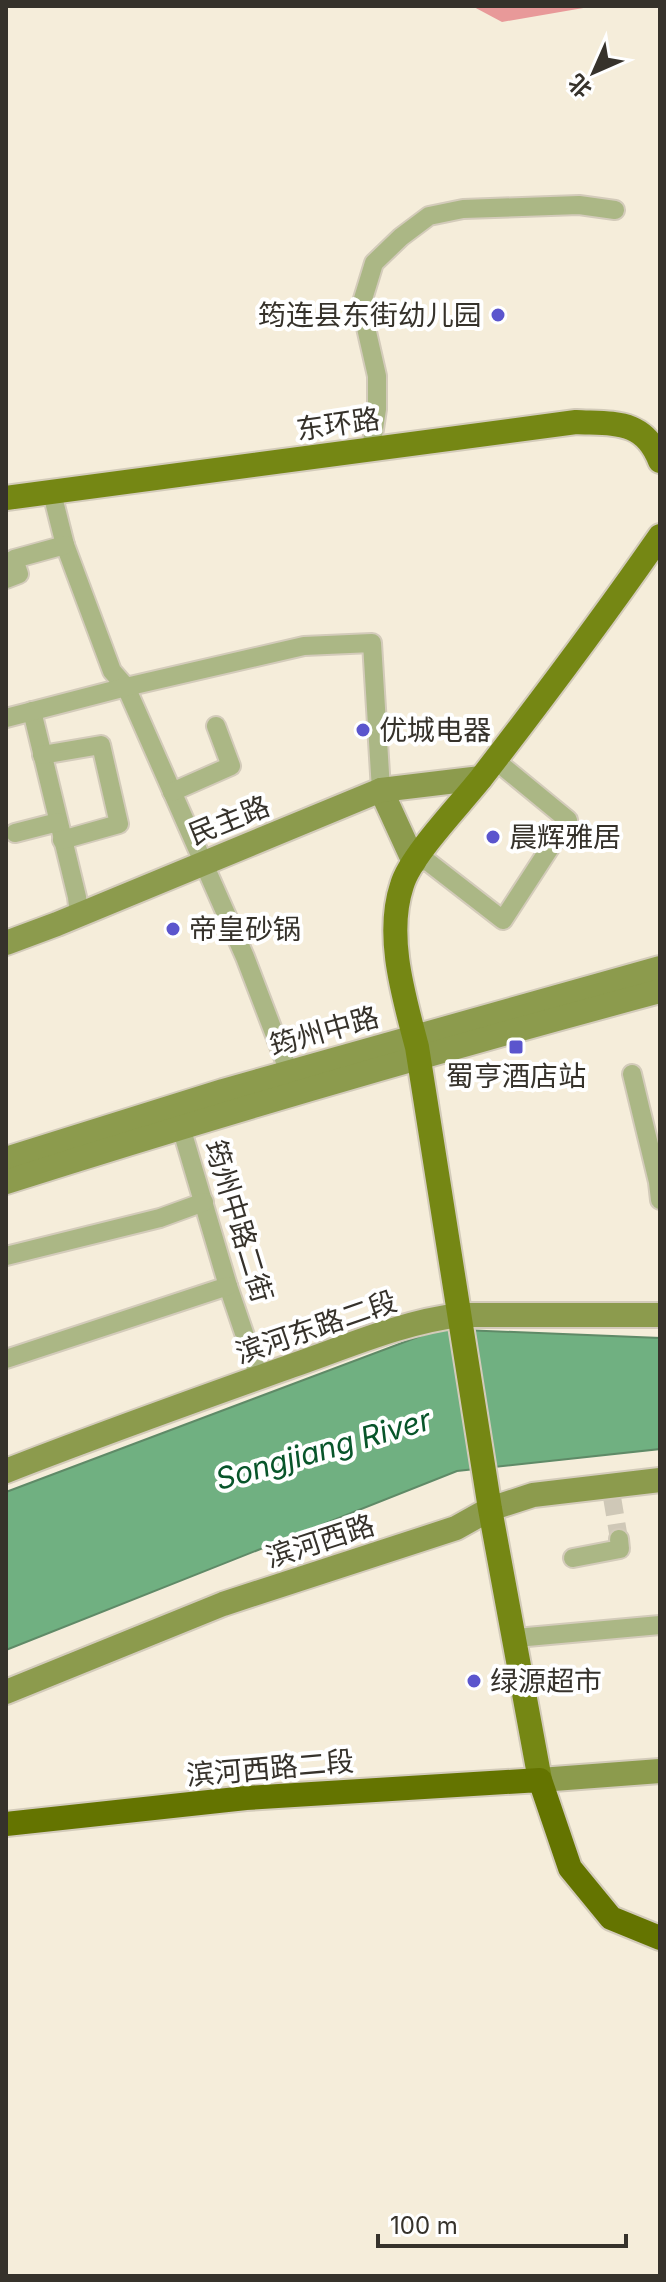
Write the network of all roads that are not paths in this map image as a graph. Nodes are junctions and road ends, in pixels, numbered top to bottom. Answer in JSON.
{"nodes":[{"id":1,"x":615,"y":210,"type":"dead end"},
{"id":2,"x":371,"y":449,"type":"junction"},
{"id":3,"x":660,"y":461,"type":"edge"},
{"id":4,"x":52,"y":493,"type":"junction"},
{"id":5,"x":6,"y":498,"type":"edge"},
{"id":6,"x":660,"y":536,"type":"edge"},
{"id":7,"x":65,"y":545,"type":"junction"},
{"id":8,"x":6,"y":579,"type":"edge"},
{"id":9,"x":126,"y":687,"type":"junction"},
{"id":10,"x":32,"y":711,"type":"junction"},
{"id":11,"x":6,"y":718,"type":"edge"},
{"id":12,"x":216,"y":726,"type":"dead end"},
{"id":13,"x":42,"y":755,"type":"junction"},
{"id":14,"x":488,"y":769,"type":"junction"},
{"id":15,"x":381,"y":790,"type":"junction"},
{"id":16,"x":172,"y":792,"type":"junction"},
{"id":17,"x":60,"y":831,"type":"junction"},
{"id":18,"x":15,"y":833,"type":"dead end"},
{"id":19,"x":414,"y":862,"type":"junction"},
{"id":20,"x":204,"y":863,"type":"junction"},
{"id":21,"x":79,"y":915,"type":"junction"},
{"id":22,"x":6,"y":943,"type":"edge"},
{"id":23,"x":660,"y":968,"type":"edge"},
{"id":24,"x":660,"y":991,"type":"edge"},
{"id":25,"x":416,"y":1046,"type":"junction"},
{"id":26,"x":289,"y":1072,"type":"junction"},
{"id":27,"x":632,"y":1074,"type":"dead end"},
{"id":28,"x":181,"y":1127,"type":"junction"},
{"id":29,"x":6,"y":1159,"type":"edge"},
{"id":30,"x":6,"y":1182,"type":"edge"},
{"id":31,"x":660,"y":1200,"type":"edge"},
{"id":32,"x":204,"y":1202,"type":"junction"},
{"id":33,"x":6,"y":1256,"type":"edge"},
{"id":34,"x":228,"y":1286,"type":"junction"},
{"id":35,"x":460,"y":1315,"type":"junction"},
{"id":36,"x":660,"y":1315,"type":"edge"},
{"id":37,"x":6,"y":1359,"type":"edge"},
{"id":38,"x":259,"y":1377,"type":"junction"},
{"id":39,"x":6,"y":1471,"type":"edge"},
{"id":40,"x":660,"y":1480,"type":"edge"},
{"id":41,"x":490,"y":1509,"type":"junction"},
{"id":42,"x":619,"y":1539,"type":"dead end"},
{"id":43,"x":573,"y":1558,"type":"dead end"},
{"id":44,"x":660,"y":1625,"type":"edge"},
{"id":45,"x":516,"y":1638,"type":"junction"},
{"id":46,"x":6,"y":1692,"type":"edge"},
{"id":47,"x":660,"y":1771,"type":"edge"},
{"id":48,"x":540,"y":1780,"type":"junction"},
{"id":49,"x":6,"y":1824,"type":"edge"},
{"id":50,"x":660,"y":1938,"type":"edge"}],
"edges":[{"from":1,"to":2,"type":"street"},
{"from":2,"to":3,"type":"main road","name":"东环路"},
{"from":2,"to":4,"type":"main road","name":"东环路"},
{"from":4,"to":5,"type":"main road","name":"东环路"},
{"from":4,"to":7,"type":"street"},
{"from":6,"to":14,"type":"main road"},
{"from":7,"to":8,"type":"street"},
{"from":7,"to":9,"type":"street"},
{"from":9,"to":10,"type":"street"},
{"from":9,"to":15,"type":"street"},
{"from":9,"to":16,"type":"street"},
{"from":10,"to":11,"type":"street"},
{"from":10,"to":13,"type":"street"},
{"from":12,"to":16,"type":"street"},
{"from":13,"to":17,"type":"street"},
{"from":13,"to":17,"type":"street"},
{"from":14,"to":15,"type":"street","name":"民主路"},
{"from":14,"to":19,"type":"main road"},
{"from":14,"to":19,"type":"street"},
{"from":15,"to":19,"type":"street"},
{"from":15,"to":20,"type":"street","name":"民主路"},
{"from":16,"to":20,"type":"street"},
{"from":17,"to":18,"type":"street"},
{"from":17,"to":21,"type":"street"},
{"from":19,"to":25,"type":"main road"},
{"from":20,"to":21,"type":"street","name":"民主路"},
{"from":20,"to":26,"type":"street"},
{"from":21,"to":22,"type":"street","name":"民主路"},
{"from":23,"to":25,"type":"street","name":"筠州中路"},
{"from":24,"to":25,"type":"street","name":"筠州中路"},
{"from":25,"to":26,"type":"street","name":"筠州中路"},
{"from":25,"to":28,"type":"street","name":"筠州中路"},
{"from":25,"to":35,"type":"main road"},
{"from":26,"to":29,"type":"street","name":"筠州中路"},
{"from":27,"to":31,"type":"street"},
{"from":28,"to":30,"type":"street","name":"筠州中路"},
{"from":28,"to":32,"type":"street","name":"筠州中路二街"},
{"from":32,"to":33,"type":"street"},
{"from":32,"to":34,"type":"street","name":"筠州中路二街"},
{"from":34,"to":37,"type":"street"},
{"from":34,"to":38,"type":"street","name":"筠州中路二街"},
{"from":35,"to":36,"type":"street","name":"滨河东路二段"},
{"from":35,"to":38,"type":"street","name":"滨河东路二段"},
{"from":35,"to":41,"type":"main road"},
{"from":38,"to":39,"type":"street","name":"滨河东路二段"},
{"from":40,"to":41,"type":"street","name":"滨河西路"},
{"from":41,"to":45,"type":"main road"},
{"from":41,"to":46,"type":"street","name":"滨河西路"},
{"from":42,"to":43,"type":"street"},
{"from":44,"to":45,"type":"street"},
{"from":45,"to":48,"type":"main road"},
{"from":47,"to":48,"type":"street"},
{"from":48,"to":49,"type":"highway","name":"滨河西路二段"},
{"from":48,"to":50,"type":"highway"}]}
